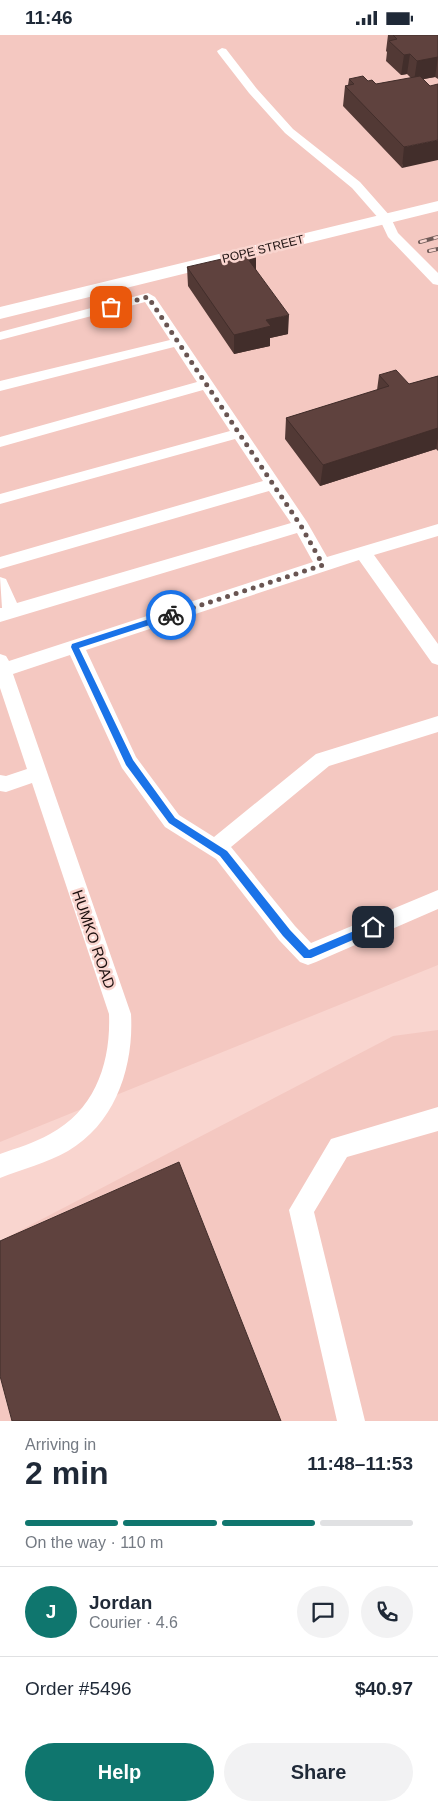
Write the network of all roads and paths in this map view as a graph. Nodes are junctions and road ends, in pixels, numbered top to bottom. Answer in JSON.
{"nodes":[{"id":1,"x":222,"y":51,"type":"dead end"},
{"id":2,"x":438,"y":206,"type":"edge"},
{"id":3,"x":386,"y":219,"type":"junction"},
{"id":4,"x":438,"y":281,"type":"edge"},
{"id":5,"x":0,"y":313,"type":"edge"},
{"id":6,"x":0,"y":336,"type":"edge"},
{"id":7,"x":178,"y":342,"type":"junction"},
{"id":8,"x":206,"y":384,"type":"junction"},
{"id":9,"x":0,"y":386,"type":"edge"},
{"id":10,"x":239,"y":433,"type":"junction"},
{"id":11,"x":0,"y":442,"type":"edge"},
{"id":12,"x":273,"y":484,"type":"junction"},
{"id":13,"x":0,"y":499,"type":"edge"},
{"id":14,"x":301,"y":526,"type":"junction"},
{"id":15,"x":438,"y":531,"type":"edge"},
{"id":16,"x":363,"y":553,"type":"junction"},
{"id":17,"x":0,"y":563,"type":"edge"},
{"id":18,"x":323,"y":565,"type":"junction"},
{"id":19,"x":0,"y":583,"type":"edge"},
{"id":20,"x":6,"y":613,"type":"edge"},
{"id":21,"x":75,"y":647,"type":"junction"},
{"id":22,"x":438,"y":658,"type":"edge"},
{"id":23,"x":2,"y":666,"type":"edge"},
{"id":24,"x":438,"y":724,"type":"edge"},
{"id":25,"x":38,"y":773,"type":"junction"},
{"id":26,"x":0,"y":783,"type":"edge"},
{"id":27,"x":215,"y":848,"type":"junction"},
{"id":28,"x":438,"y":899,"type":"edge"},
{"id":29,"x":438,"y":1119,"type":"edge"},
{"id":30,"x":0,"y":1166,"type":"edge"},
{"id":31,"x":351,"y":1421,"type":"edge"}],
"edges":[{"from":1,"to":3,"type":"lane"},
{"from":2,"to":3,"type":"street","name":"POPE STREET"},
{"from":3,"to":4,"type":"lane"},
{"from":3,"to":5,"type":"street","name":"POPE STREET"},
{"from":6,"to":7,"type":"lane"},
{"from":7,"to":8,"type":"lane"},
{"from":7,"to":9,"type":"lane"},
{"from":8,"to":10,"type":"lane"},
{"from":8,"to":11,"type":"lane"},
{"from":10,"to":12,"type":"lane"},
{"from":10,"to":13,"type":"lane"},
{"from":12,"to":14,"type":"lane"},
{"from":12,"to":17,"type":"lane"},
{"from":14,"to":18,"type":"lane"},
{"from":14,"to":20,"type":"lane"},
{"from":15,"to":16,"type":"lane"},
{"from":16,"to":18,"type":"lane"},
{"from":16,"to":22,"type":"lane"},
{"from":18,"to":21,"type":"lane"},
{"from":19,"to":20,"type":"lane"},
{"from":21,"to":23,"type":"lane"},
{"from":21,"to":27,"type":"lane"},
{"from":23,"to":25,"type":"lane","name":"HUMKO ROAD"},
{"from":24,"to":27,"type":"lane"},
{"from":25,"to":26,"type":"lane"},
{"from":25,"to":30,"type":"lane","name":"HUMKO ROAD"},
{"from":27,"to":28,"type":"lane"},
{"from":29,"to":31,"type":"lane"}]}
